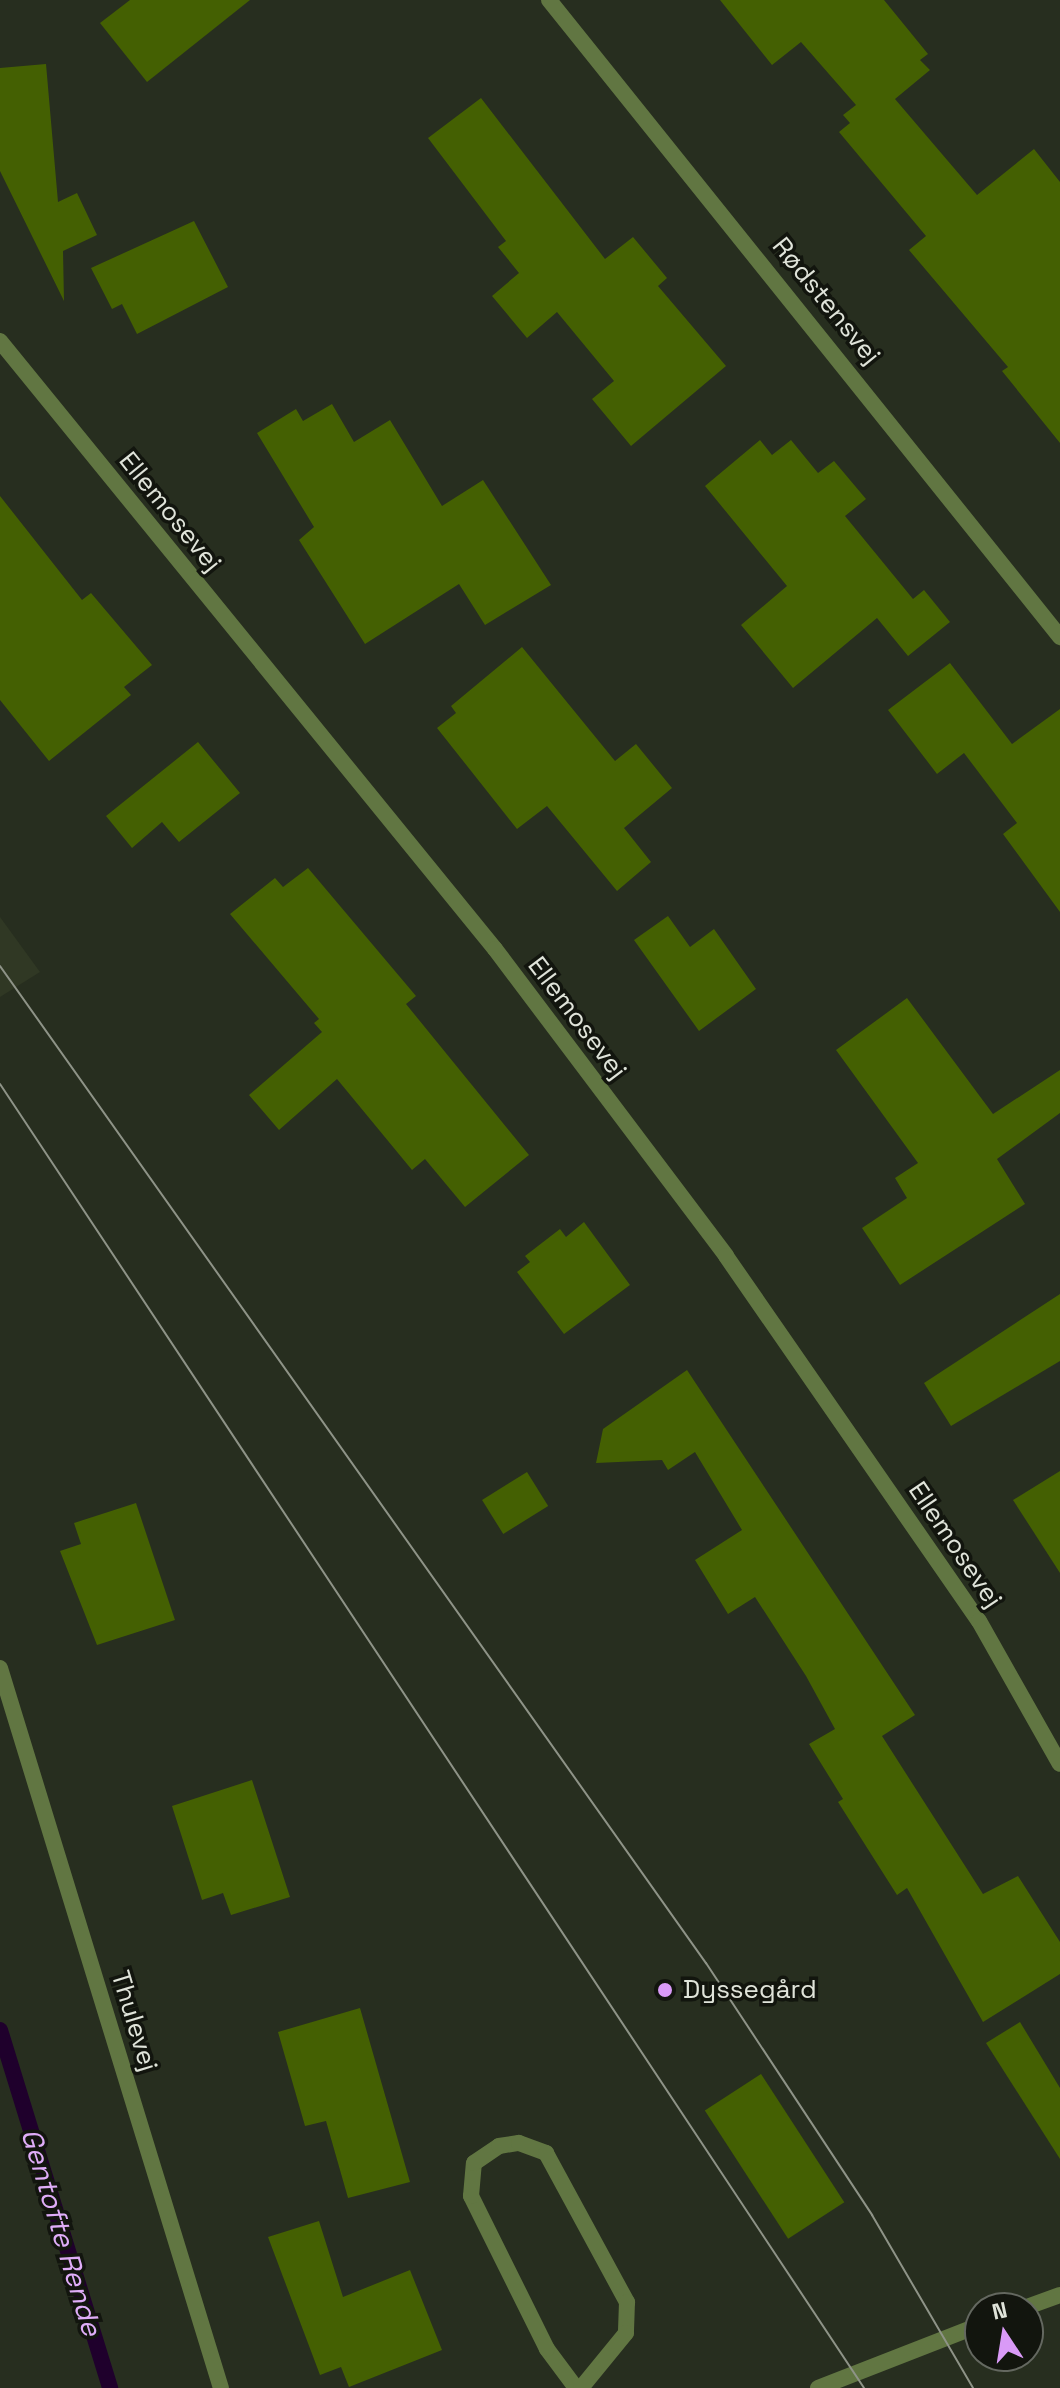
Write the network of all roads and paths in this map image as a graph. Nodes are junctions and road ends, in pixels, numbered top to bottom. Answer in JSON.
{"nodes":[{"id":1,"x":549,"y":0,"type":"edge"},
{"id":2,"x":0,"y":341,"type":"edge"},
{"id":3,"x":1060,"y":637,"type":"edge"},
{"id":4,"x":0,"y":1668,"type":"edge"},
{"id":5,"x":1060,"y":1764,"type":"edge"},
{"id":6,"x":964,"y":2331,"type":"edge"},
{"id":7,"x":221,"y":2388,"type":"edge"},
{"id":8,"x":579,"y":2388,"type":"edge"},
{"id":9,"x":818,"y":2388,"type":"edge"}],
"edges":[{"from":1,"to":3,"type":"street","name":"Rødstensvej"},
{"from":2,"to":5,"type":"street","name":"Ellemosevej"},
{"from":4,"to":7,"type":"street","name":"Thulevej"},
{"from":6,"to":9,"type":"street"},
{"from":8,"to":8,"type":"street"}]}
